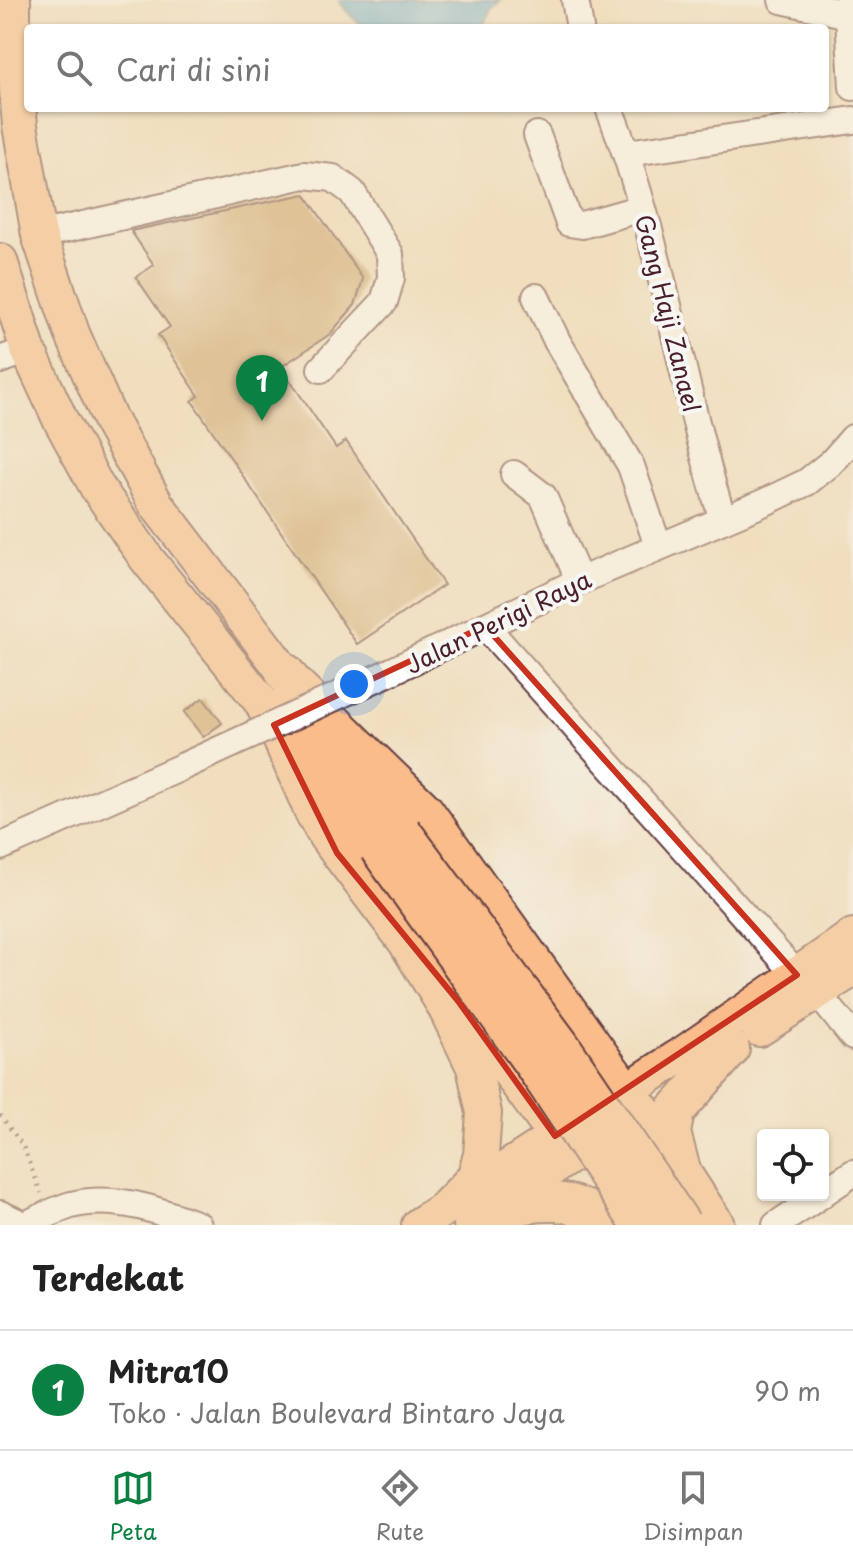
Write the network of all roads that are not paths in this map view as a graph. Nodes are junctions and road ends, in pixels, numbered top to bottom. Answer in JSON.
{"nodes":[{"id":1,"x":13,"y":0,"type":"edge"},
{"id":2,"x":575,"y":0,"type":"edge"},
{"id":3,"x":782,"y":0,"type":"edge"},
{"id":4,"x":849,"y":8,"type":"edge"},
{"id":5,"x":579,"y":24,"type":"edge"},
{"id":6,"x":853,"y":87,"type":"edge"},
{"id":7,"x":611,"y":112,"type":"edge"},
{"id":8,"x":853,"y":120,"type":"edge"},
{"id":9,"x":537,"y":135,"type":"dead end"},
{"id":10,"x":627,"y":153,"type":"junction"},
{"id":11,"x":642,"y":208,"type":"junction"},
{"id":12,"x":39,"y":235,"type":"junction"},
{"id":13,"x":0,"y":261,"type":"edge"},
{"id":14,"x":536,"y":297,"type":"dead end"},
{"id":15,"x":12,"y":344,"type":"edge"},
{"id":16,"x":321,"y":369,"type":"dead end"},
{"id":17,"x":853,"y":438,"type":"edge"},
{"id":18,"x":514,"y":474,"type":"dead end"},
{"id":19,"x":723,"y":520,"type":"junction"},
{"id":20,"x":658,"y":546,"type":"junction"},
{"id":21,"x":577,"y":582,"type":"junction"},
{"id":22,"x":485,"y":626,"type":"junction"},
{"id":23,"x":285,"y":673,"type":"junction"},
{"id":24,"x":267,"y":709,"type":"junction"},
{"id":25,"x":390,"y":839,"type":"junction"},
{"id":26,"x":0,"y":847,"type":"edge"},
{"id":27,"x":853,"y":936,"type":"edge"},
{"id":28,"x":405,"y":941,"type":"junction"},
{"id":29,"x":853,"y":969,"type":"edge"},
{"id":30,"x":807,"y":983,"type":"junction"},
{"id":31,"x":853,"y":1037,"type":"edge"},
{"id":32,"x":730,"y":1049,"type":"junction"},
{"id":33,"x":633,"y":1100,"type":"junction"},
{"id":34,"x":562,"y":1145,"type":"junction"},
{"id":35,"x":853,"y":1173,"type":"edge"},
{"id":36,"x":682,"y":1174,"type":"junction"},
{"id":37,"x":829,"y":1189,"type":"edge"},
{"id":38,"x":812,"y":1201,"type":"edge"},
{"id":39,"x":0,"y":1214,"type":"edge"},
{"id":40,"x":80,"y":1214,"type":"edge"},
{"id":41,"x":455,"y":1217,"type":"edge"},
{"id":42,"x":33,"y":1221,"type":"edge"},
{"id":43,"x":198,"y":1225,"type":"edge"},
{"id":44,"x":606,"y":1225,"type":"edge"},
{"id":45,"x":641,"y":1225,"type":"edge"},
{"id":46,"x":682,"y":1225,"type":"edge"},
{"id":47,"x":715,"y":1225,"type":"edge"},
{"id":48,"x":776,"y":1225,"type":"edge"}],
"edges":[{"from":1,"to":12,"type":"main road"},
{"from":2,"to":5,"type":"street"},
{"from":3,"to":4,"type":"street"},
{"from":4,"to":6,"type":"street"},
{"from":7,"to":10,"type":"street","name":"Gang Haji Zanael"},
{"from":8,"to":10,"type":"street"},
{"from":9,"to":11,"type":"street"},
{"from":10,"to":11,"type":"street","name":"Gang Haji Zanael"},
{"from":11,"to":19,"type":"street","name":"Gang Haji Zanael"},
{"from":12,"to":16,"type":"street"},
{"from":12,"to":23,"type":"main road"},
{"from":13,"to":15,"type":"main road"},
{"from":14,"to":20,"type":"street"},
{"from":15,"to":24,"type":"main road"},
{"from":17,"to":19,"type":"street","name":"Jalan Perigi Raya"},
{"from":18,"to":21,"type":"street"},
{"from":19,"to":20,"type":"street","name":"Jalan Perigi Raya"},
{"from":20,"to":21,"type":"street","name":"Jalan Perigi Raya"},
{"from":21,"to":22,"type":"street","name":"Jalan Perigi Raya"},
{"from":22,"to":26,"type":"street","name":"Jalan Perigi Raya","bridge":true},
{"from":22,"to":30,"type":"street"},
{"from":23,"to":25,"type":"highway"},
{"from":23,"to":33,"type":"main road"},
{"from":24,"to":25,"type":"highway"},
{"from":24,"to":28,"type":"main road"},
{"from":25,"to":45,"type":"highway","bridge":true},
{"from":25,"to":46,"type":"highway","bridge":true},
{"from":27,"to":30,"type":"main road"},
{"from":28,"to":34,"type":"main road"},
{"from":28,"to":41,"type":"main road"},
{"from":29,"to":30,"type":"main road"},
{"from":30,"to":31,"type":"street"},
{"from":30,"to":32,"type":"main road"},
{"from":30,"to":33,"type":"main road"},
{"from":32,"to":33,"type":"main road"},
{"from":32,"to":36,"type":"highway"},
{"from":33,"to":34,"type":"main road"},
{"from":33,"to":36,"type":"highway"},
{"from":34,"to":41,"type":"main road"},
{"from":35,"to":37,"type":"street"},
{"from":36,"to":47,"type":"highway"},
{"from":38,"to":48,"type":"street"},
{"from":39,"to":42,"type":"street"},
{"from":40,"to":42,"type":"street"},
{"from":40,"to":43,"type":"street"},
{"from":41,"to":44,"type":"highway"}]}
